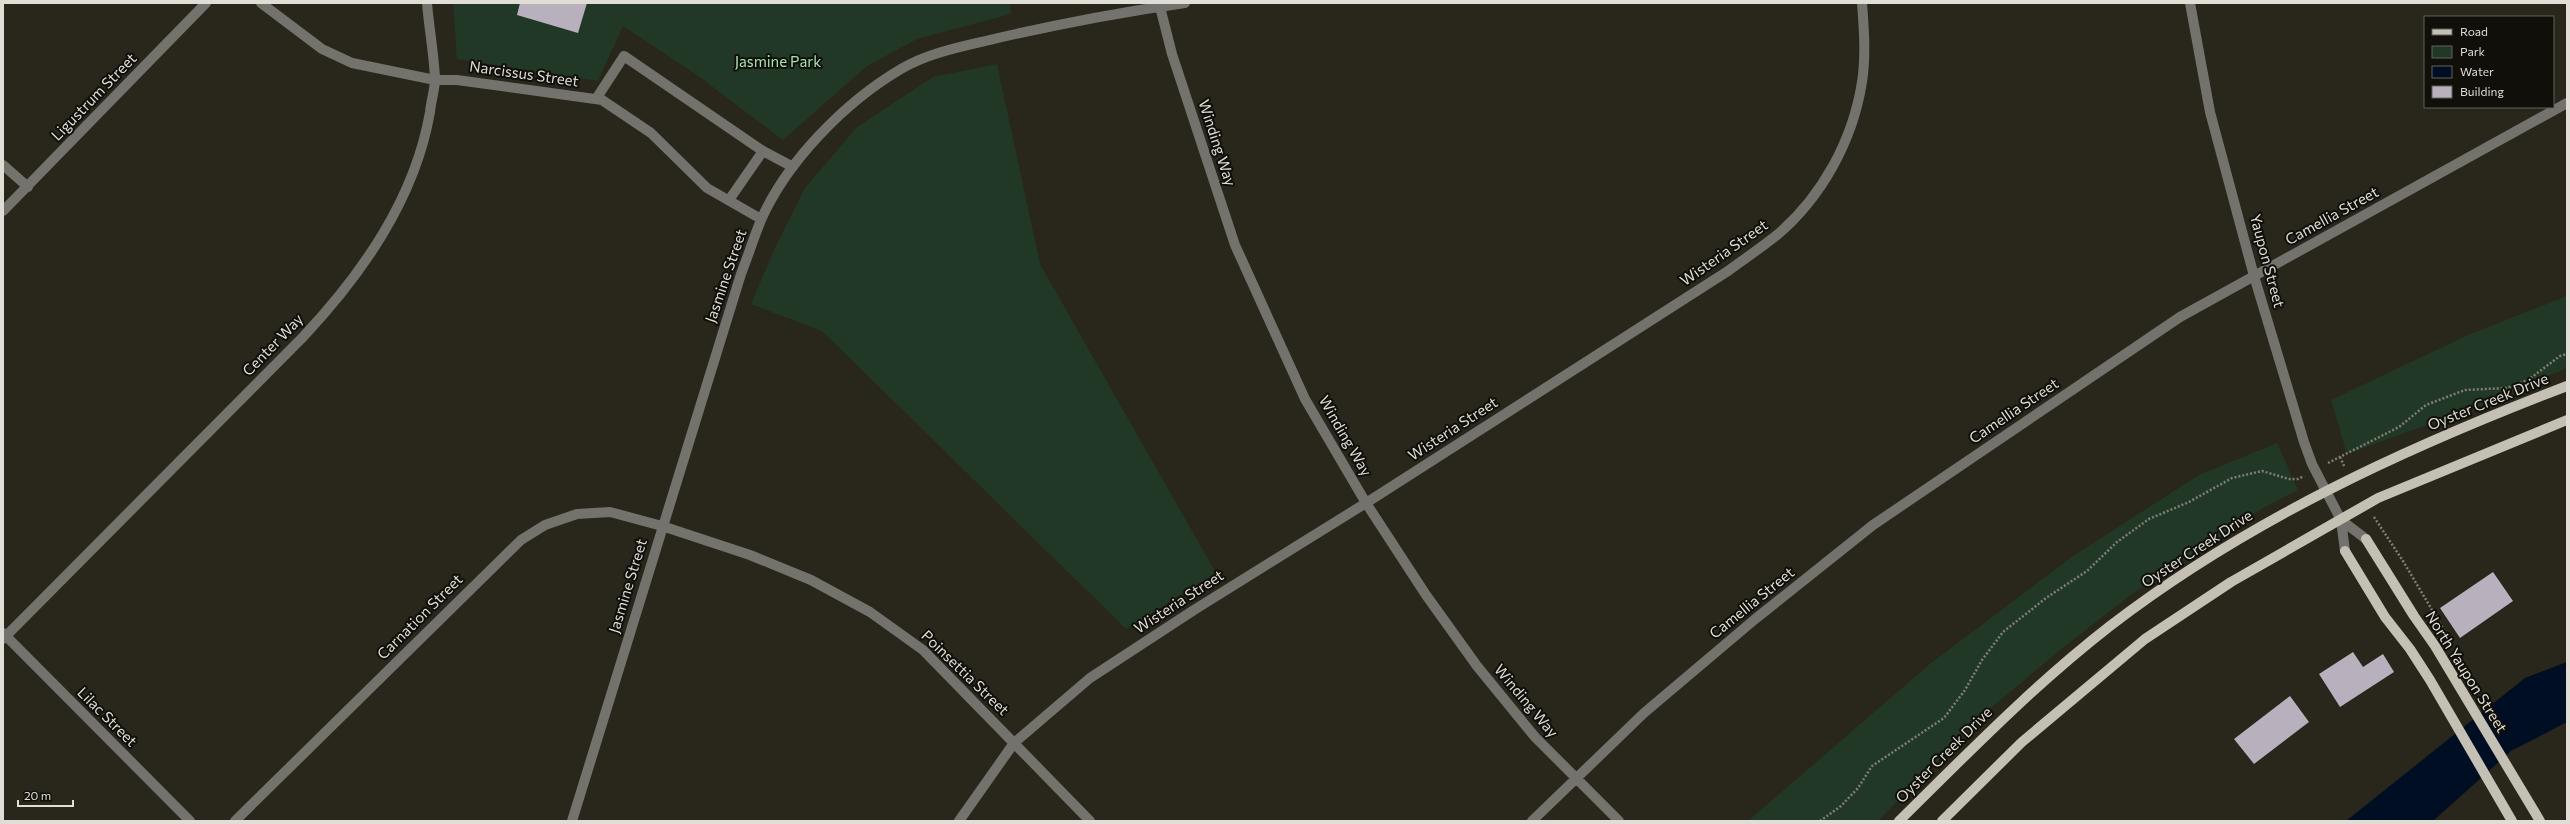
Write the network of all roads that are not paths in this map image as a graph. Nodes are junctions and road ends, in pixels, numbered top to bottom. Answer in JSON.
{"nodes":[{"id":1,"x":206,"y":3,"type":"edge"},
{"id":2,"x":261,"y":3,"type":"edge"},
{"id":3,"x":427,"y":3,"type":"edge"},
{"id":4,"x":1185,"y":3,"type":"edge"},
{"id":5,"x":1862,"y":3,"type":"edge"},
{"id":6,"x":2190,"y":3,"type":"edge"},
{"id":7,"x":1159,"y":5,"type":"edge"},
{"id":8,"x":435,"y":80,"type":"junction"},
{"id":9,"x":596,"y":99,"type":"junction"},
{"id":10,"x":2567,"y":103,"type":"edge"},
{"id":11,"x":763,"y":151,"type":"junction"},
{"id":12,"x":3,"y":165,"type":"edge"},
{"id":13,"x":794,"y":167,"type":"junction"},
{"id":14,"x":28,"y":187,"type":"junction"},
{"id":15,"x":729,"y":200,"type":"junction"},
{"id":16,"x":3,"y":211,"type":"edge"},
{"id":17,"x":761,"y":219,"type":"junction"},
{"id":18,"x":2254,"y":276,"type":"junction"},
{"id":19,"x":2567,"y":386,"type":"edge"},
{"id":20,"x":2567,"y":420,"type":"edge"},
{"id":21,"x":2326,"y":490,"type":"junction"},
{"id":22,"x":1366,"y":503,"type":"junction"},
{"id":23,"x":2341,"y":520,"type":"junction"},
{"id":24,"x":662,"y":526,"type":"junction"},
{"id":25,"x":2366,"y":539,"type":"joint"},
{"id":26,"x":2345,"y":551,"type":"joint"},
{"id":27,"x":4,"y":636,"type":"edge"},
{"id":28,"x":1014,"y":743,"type":"junction"},
{"id":29,"x":1576,"y":778,"type":"junction"},
{"id":30,"x":2539,"y":820,"type":"edge"},
{"id":31,"x":190,"y":821,"type":"edge"},
{"id":32,"x":235,"y":821,"type":"edge"},
{"id":33,"x":572,"y":821,"type":"edge"},
{"id":34,"x":959,"y":821,"type":"edge"},
{"id":35,"x":1090,"y":821,"type":"edge"},
{"id":36,"x":1532,"y":821,"type":"edge"},
{"id":37,"x":1618,"y":821,"type":"edge"},
{"id":38,"x":1899,"y":821,"type":"edge"},
{"id":39,"x":1942,"y":821,"type":"edge"},
{"id":40,"x":2512,"y":821,"type":"edge"}],
"edges":[{"from":1,"to":14,"type":"street","name":"Ligustrum Street"},
{"from":2,"to":8,"type":"street","name":"Narcissus Street"},
{"from":3,"to":8,"type":"street","name":"Center Way"},
{"from":4,"to":7,"type":"street","name":"Jasmine Street"},
{"from":5,"to":22,"type":"street","name":"Wisteria Street"},
{"from":6,"to":18,"type":"street","name":"Yaupon Street"},
{"from":7,"to":13,"type":"street","name":"Jasmine Street"},
{"from":7,"to":22,"type":"street","name":"Winding Way"},
{"from":8,"to":9,"type":"street","name":"Narcissus Street"},
{"from":8,"to":27,"type":"street","name":"Center Way"},
{"from":9,"to":11,"type":"street"},
{"from":9,"to":15,"type":"street","name":"Narcissus Street"},
{"from":10,"to":18,"type":"street","name":"Camellia Street"},
{"from":11,"to":13,"type":"street"},
{"from":11,"to":15,"type":"street"},
{"from":12,"to":14,"type":"street"},
{"from":13,"to":17,"type":"street","name":"Jasmine Street"},
{"from":14,"to":16,"type":"street","name":"Ligustrum Street"},
{"from":15,"to":17,"type":"street","name":"Narcissus Street"},
{"from":17,"to":24,"type":"street","name":"Jasmine Street"},
{"from":18,"to":21,"type":"street","name":"Yaupon Street"},
{"from":18,"to":29,"type":"street","name":"Camellia Street"},
{"from":19,"to":21,"type":"main road","name":"Oyster Creek Drive"},
{"from":20,"to":23,"type":"main road"},
{"from":21,"to":23,"type":"street","name":"Yaupon Street"},
{"from":21,"to":38,"type":"main road","name":"Oyster Creek Drive"},
{"from":22,"to":28,"type":"street","name":"Wisteria Street"},
{"from":22,"to":29,"type":"street","name":"Winding Way"},
{"from":23,"to":25,"type":"street","name":"Yaupon Street"},
{"from":23,"to":26,"type":"street","name":"Yaupon Street"},
{"from":23,"to":39,"type":"main road"},
{"from":24,"to":28,"type":"street","name":"Poinsettia Street"},
{"from":24,"to":32,"type":"street","name":"Carnation Street"},
{"from":24,"to":33,"type":"street","name":"Jasmine Street"},
{"from":25,"to":30,"type":"main road","name":"North Yaupon Street"},
{"from":26,"to":40,"type":"main road"},
{"from":27,"to":31,"type":"street","name":"Lilac Street"},
{"from":28,"to":34,"type":"street","name":"Wisteria Street"},
{"from":28,"to":35,"type":"street","name":"Poinsettia Street"},
{"from":29,"to":36,"type":"street","name":"Camellia Street"},
{"from":29,"to":37,"type":"street","name":"Winding Way"}]}
